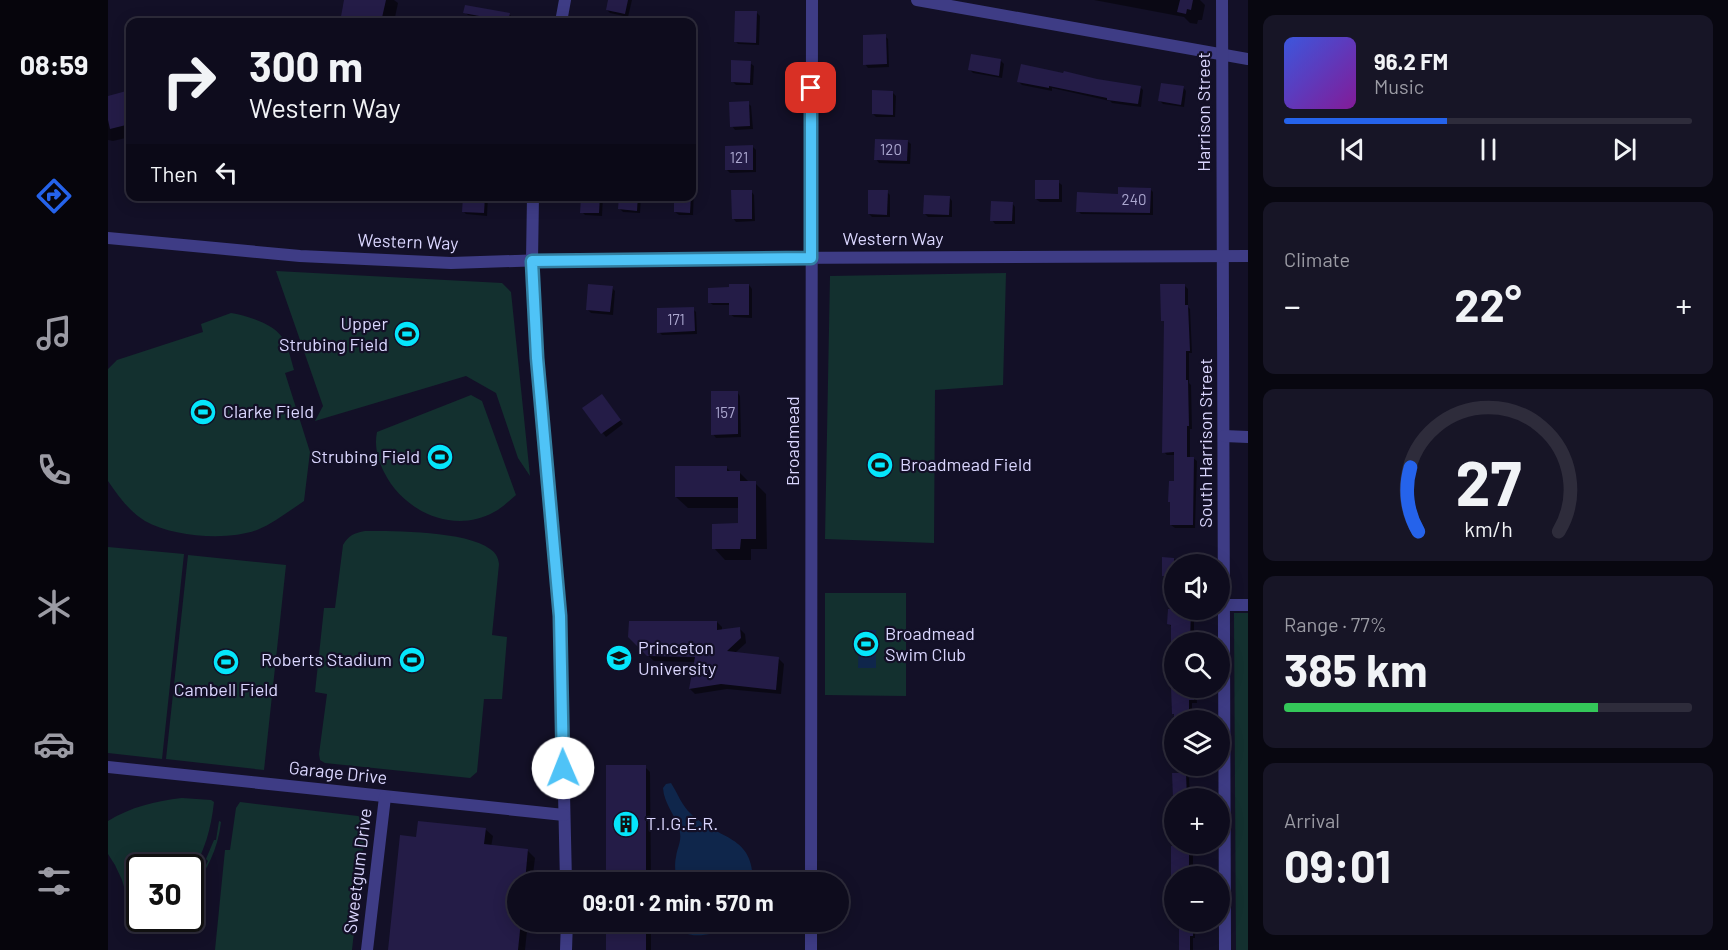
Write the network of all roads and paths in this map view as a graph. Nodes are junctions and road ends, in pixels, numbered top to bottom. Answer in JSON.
{"nodes":[{"id":1,"x":565,"y":0,"type":"edge"},
{"id":2,"x":812,"y":0,"type":"edge"},
{"id":3,"x":917,"y":0,"type":"edge"},
{"id":4,"x":1222,"y":0,"type":"edge"},
{"id":5,"x":562,"y":18,"type":"edge"},
{"id":6,"x":1222,"y":54,"type":"junction"},
{"id":7,"x":1248,"y":59,"type":"edge"},
{"id":8,"x":532,"y":201,"type":"edge"},
{"id":9,"x":1223,"y":223,"type":"joint"},
{"id":10,"x":108,"y":238,"type":"edge"},
{"id":11,"x":1223,"y":256,"type":"junction"},
{"id":12,"x":1248,"y":256,"type":"edge"},
{"id":13,"x":811,"y":258,"type":"junction"},
{"id":14,"x":532,"y":261,"type":"junction"},
{"id":15,"x":1224,"y":436,"type":"junction"},
{"id":16,"x":1248,"y":437,"type":"edge"},
{"id":17,"x":1224,"y":554,"type":"edge"},
{"id":18,"x":1248,"y":604,"type":"edge"},
{"id":19,"x":1230,"y":605,"type":"edge"},
{"id":20,"x":1224,"y":620,"type":"edge"},
{"id":21,"x":108,"y":767,"type":"edge"},
{"id":22,"x":385,"y":796,"type":"junction"},
{"id":23,"x":564,"y":815,"type":"junction"},
{"id":24,"x":566,"y":872,"type":"edge"},
{"id":25,"x":811,"y":872,"type":"edge"},
{"id":26,"x":567,"y":932,"type":"edge"},
{"id":27,"x":811,"y":932,"type":"edge"},
{"id":28,"x":367,"y":950,"type":"edge"},
{"id":29,"x":566,"y":950,"type":"edge"},
{"id":30,"x":811,"y":950,"type":"edge"},
{"id":31,"x":1225,"y":950,"type":"edge"}],
"edges":[{"from":1,"to":5,"type":"street"},
{"from":2,"to":13,"type":"street","name":"Broadmead"},
{"from":3,"to":6,"type":"street"},
{"from":4,"to":6,"type":"street","name":"Harrison Street"},
{"from":6,"to":7,"type":"street"},
{"from":6,"to":9,"type":"street","name":"Harrison Street"},
{"from":8,"to":14,"type":"street"},
{"from":9,"to":11,"type":"street","name":"South Harrison Street"},
{"from":10,"to":14,"type":"street","name":"Western Way"},
{"from":11,"to":12,"type":"street","name":"Western Way"},
{"from":11,"to":13,"type":"street","name":"Western Way"},
{"from":11,"to":15,"type":"street","name":"South Harrison Street"},
{"from":13,"to":14,"type":"street","name":"Western Way"},
{"from":13,"to":25,"type":"street","name":"Broadmead"},
{"from":14,"to":23,"type":"street"},
{"from":15,"to":16,"type":"street"},
{"from":15,"to":17,"type":"street","name":"South Harrison Street"},
{"from":18,"to":19,"type":"street"},
{"from":20,"to":31,"type":"street","name":"South Harrison Street"},
{"from":21,"to":22,"type":"street","name":"Garage Drive"},
{"from":22,"to":23,"type":"street","name":"Garage Drive"},
{"from":22,"to":28,"type":"street","name":"Sweetgum Drive"},
{"from":23,"to":24,"type":"street"},
{"from":26,"to":29,"type":"street"},
{"from":27,"to":30,"type":"street"}]}
